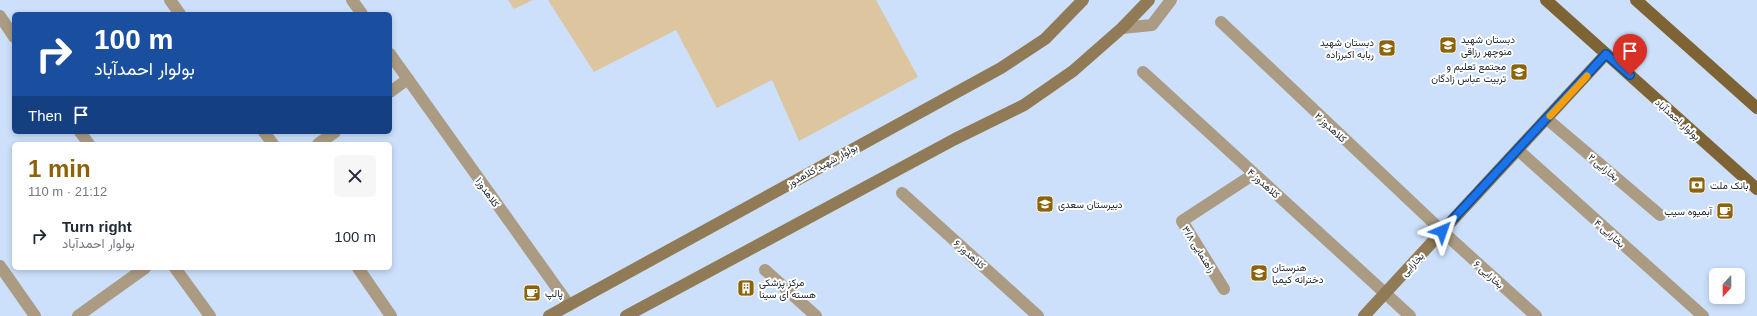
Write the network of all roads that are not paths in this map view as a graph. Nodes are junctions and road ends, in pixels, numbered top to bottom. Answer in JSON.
{"nodes":[{"id":1,"x":170,"y":0,"type":"edge"},
{"id":2,"x":352,"y":0,"type":"edge"},
{"id":3,"x":1083,"y":0,"type":"edge"},
{"id":4,"x":1149,"y":0,"type":"edge"},
{"id":5,"x":1171,"y":0,"type":"edge"},
{"id":6,"x":1546,"y":0,"type":"edge"},
{"id":7,"x":1636,"y":0,"type":"edge"},
{"id":8,"x":179,"y":12,"type":"edge"},
{"id":9,"x":361,"y":12,"type":"edge"},
{"id":10,"x":0,"y":16,"type":"edge"},
{"id":11,"x":1221,"y":22,"type":"dead end"},
{"id":12,"x":1122,"y":28,"type":"junction"},
{"id":13,"x":12,"y":34,"type":"edge"},
{"id":14,"x":1606,"y":54,"type":"junction"},
{"id":15,"x":392,"y":57,"type":"edge"},
{"id":16,"x":1143,"y":72,"type":"dead end"},
{"id":17,"x":408,"y":79,"type":"junction"},
{"id":18,"x":392,"y":91,"type":"edge"},
{"id":19,"x":1757,"y":108,"type":"edge"},
{"id":20,"x":1547,"y":118,"type":"junction"},
{"id":21,"x":332,"y":134,"type":"edge"},
{"id":22,"x":321,"y":142,"type":"edge"},
{"id":23,"x":1518,"y":150,"type":"junction"},
{"id":24,"x":1254,"y":174,"type":"junction"},
{"id":25,"x":1757,"y":189,"type":"edge"},
{"id":26,"x":902,"y":193,"type":"dead end"},
{"id":27,"x":1660,"y":215,"type":"dead end"},
{"id":28,"x":1442,"y":231,"type":"junction"},
{"id":29,"x":0,"y":266,"type":"edge"},
{"id":30,"x":142,"y":270,"type":"edge"},
{"id":31,"x":176,"y":270,"type":"edge"},
{"id":32,"x":359,"y":270,"type":"edge"},
{"id":33,"x":765,"y":270,"type":"dead end"},
{"id":34,"x":1224,"y":290,"type":"dead end"},
{"id":35,"x":1385,"y":293,"type":"junction"},
{"id":36,"x":569,"y":305,"type":"junction"},
{"id":37,"x":36,"y":316,"type":"edge"},
{"id":38,"x":78,"y":316,"type":"edge"},
{"id":39,"x":210,"y":316,"type":"edge"},
{"id":40,"x":392,"y":316,"type":"edge"},
{"id":41,"x":549,"y":316,"type":"edge"},
{"id":42,"x":626,"y":316,"type":"edge"},
{"id":43,"x":816,"y":316,"type":"edge"},
{"id":44,"x":1038,"y":316,"type":"edge"},
{"id":45,"x":1364,"y":316,"type":"edge"},
{"id":46,"x":1410,"y":316,"type":"edge"},
{"id":47,"x":1536,"y":316,"type":"edge"},
{"id":48,"x":1703,"y":316,"type":"edge"}],
"edges":[{"from":1,"to":8,"type":"street"},
{"from":2,"to":9,"type":"street"},
{"from":3,"to":36,"type":"main road","name":"بولوار شهید کلاهدوز"},
{"from":4,"to":12,"type":"main road"},
{"from":5,"to":12,"type":"street"},
{"from":6,"to":14,"type":"main road","name":"بولوار احمدآباد"},
{"from":7,"to":19,"type":"main road"},
{"from":10,"to":13,"type":"street"},
{"from":11,"to":28,"type":"street","name":"کلاهدوز ۲"},
{"from":12,"to":42,"type":"main road"},
{"from":14,"to":20,"type":"main road","name":"بخارایی"},
{"from":14,"to":25,"type":"main road","name":"بولوار احمدآباد"},
{"from":15,"to":17,"type":"street","name":"کلاهدوز۱"},
{"from":16,"to":24,"type":"street","name":"کلاهدوز ۴"},
{"from":17,"to":18,"type":"street"},
{"from":17,"to":36,"type":"street","name":"کلاهدوز۱"},
{"from":20,"to":23,"type":"main road","name":"بخارایی"},
{"from":20,"to":27,"type":"street","name":"بخارایی ۲"},
{"from":21,"to":22,"type":"street"},
{"from":23,"to":28,"type":"main road","name":"بخارایی"},
{"from":23,"to":48,"type":"street","name":"بخارایی ۴"},
{"from":24,"to":34,"type":"street","name":"راهنمایی ۳/۸"},
{"from":24,"to":35,"type":"street","name":"کلاهدوز ۴"},
{"from":26,"to":44,"type":"street","name":"کلاهدوز ۶"},
{"from":28,"to":35,"type":"main road","name":"بخارایی"},
{"from":28,"to":47,"type":"street","name":"بخارایی ۶"},
{"from":29,"to":37,"type":"street"},
{"from":30,"to":38,"type":"street"},
{"from":31,"to":39,"type":"street"},
{"from":32,"to":40,"type":"street"},
{"from":33,"to":43,"type":"street"},
{"from":35,"to":45,"type":"main road","name":"بخارایی"},
{"from":35,"to":46,"type":"street","name":"کلاهدوز ۴"},
{"from":36,"to":41,"type":"main road","name":"بولوار شهید کلاهدوز"}]}
